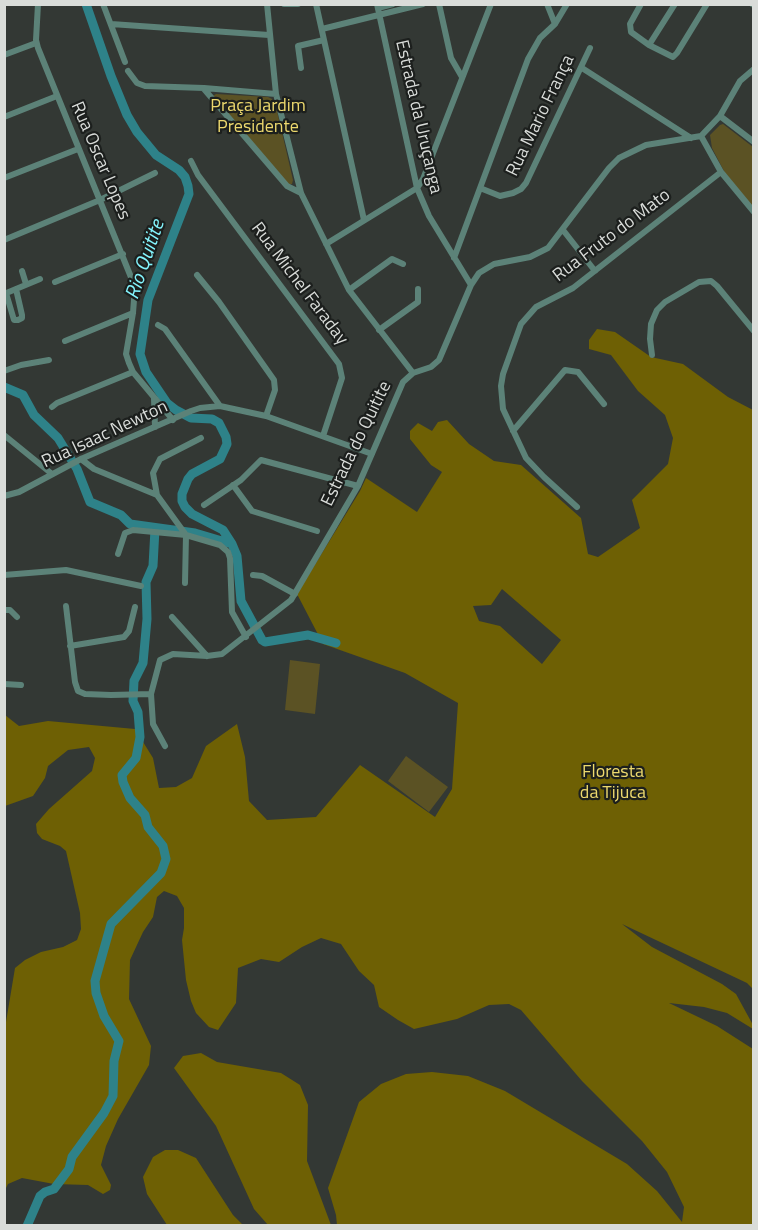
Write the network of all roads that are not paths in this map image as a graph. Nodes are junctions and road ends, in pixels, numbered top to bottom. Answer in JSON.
{"nodes":[{"id":1,"x":38,"y":4,"type":"edge"},
{"id":2,"x":103,"y":4,"type":"edge"},
{"id":3,"x":267,"y":4,"type":"edge"},
{"id":4,"x":284,"y":4,"type":"edge"},
{"id":5,"x":298,"y":4,"type":"edge"},
{"id":6,"x":316,"y":4,"type":"edge"},
{"id":7,"x":393,"y":4,"type":"edge"},
{"id":8,"x":423,"y":4,"type":"edge"},
{"id":9,"x":439,"y":4,"type":"edge"},
{"id":10,"x":490,"y":4,"type":"edge"},
{"id":11,"x":547,"y":4,"type":"edge"},
{"id":12,"x":567,"y":4,"type":"edge"},
{"id":13,"x":641,"y":4,"type":"edge"},
{"id":14,"x":675,"y":4,"type":"edge"},
{"id":15,"x":707,"y":4,"type":"edge"},
{"id":16,"x":378,"y":9,"type":"edge"},
{"id":17,"x":111,"y":24,"type":"junction"},
{"id":18,"x":555,"y":24,"type":"junction"},
{"id":19,"x":322,"y":29,"type":"junction"},
{"id":20,"x":269,"y":35,"type":"junction"},
{"id":21,"x":324,"y":40,"type":"junction"},
{"id":22,"x":36,"y":43,"type":"junction"},
{"id":23,"x":650,"y":45,"type":"junction"},
{"id":24,"x":590,"y":48,"type":"dead end"},
{"id":25,"x":4,"y":56,"type":"edge"},
{"id":26,"x":125,"y":62,"type":"dead end"},
{"id":27,"x":301,"y":68,"type":"dead end"},
{"id":28,"x":582,"y":69,"type":"junction"},
{"id":29,"x":753,"y":69,"type":"edge"},
{"id":30,"x":128,"y":70,"type":"dead end"},
{"id":31,"x":462,"y":77,"type":"junction"},
{"id":32,"x":204,"y":88,"type":"junction"},
{"id":33,"x":276,"y":94,"type":"junction"},
{"id":34,"x":57,"y":96,"type":"junction"},
{"id":35,"x":720,"y":116,"type":"junction"},
{"id":36,"x":4,"y":117,"type":"edge"},
{"id":37,"x":701,"y":136,"type":"junction"},
{"id":38,"x":692,"y":138,"type":"junction"},
{"id":39,"x":753,"y":142,"type":"edge"},
{"id":40,"x":78,"y":149,"type":"junction"},
{"id":41,"x":191,"y":161,"type":"dead end"},
{"id":42,"x":721,"y":172,"type":"junction"},
{"id":43,"x":155,"y":173,"type":"dead end"},
{"id":44,"x":4,"y":178,"type":"edge"},
{"id":45,"x":417,"y":188,"type":"junction"},
{"id":46,"x":480,"y":188,"type":"junction"},
{"id":47,"x":301,"y":193,"type":"junction"},
{"id":48,"x":100,"y":201,"type":"junction"},
{"id":49,"x":753,"y":212,"type":"edge"},
{"id":50,"x":364,"y":220,"type":"junction"},
{"id":51,"x":563,"y":230,"type":"junction"},
{"id":52,"x":4,"y":240,"type":"edge"},
{"id":53,"x":326,"y":244,"type":"junction"},
{"id":54,"x":123,"y":254,"type":"junction"},
{"id":55,"x":454,"y":258,"type":"junction"},
{"id":56,"x":402,"y":264,"type":"dead end"},
{"id":57,"x":22,"y":271,"type":"dead end"},
{"id":58,"x":596,"y":271,"type":"junction"},
{"id":59,"x":197,"y":275,"type":"dead end"},
{"id":60,"x":40,"y":279,"type":"dead end"},
{"id":61,"x":55,"y":282,"type":"dead end"},
{"id":62,"x":26,"y":284,"type":"junction"},
{"id":63,"x":471,"y":285,"type":"junction"},
{"id":64,"x":16,"y":289,"type":"junction"},
{"id":65,"x":418,"y":289,"type":"dead end"},
{"id":66,"x":349,"y":290,"type":"junction"},
{"id":67,"x":5,"y":293,"type":"edge"},
{"id":68,"x":133,"y":314,"type":"junction"},
{"id":69,"x":158,"y":325,"type":"dead end"},
{"id":70,"x":379,"y":330,"type":"junction"},
{"id":71,"x":753,"y":331,"type":"edge"},
{"id":72,"x":65,"y":340,"type":"dead end"},
{"id":73,"x":652,"y":355,"type":"dead end"},
{"id":74,"x":50,"y":360,"type":"dead end"},
{"id":75,"x":4,"y":370,"type":"edge"},
{"id":76,"x":133,"y":372,"type":"junction"},
{"id":77,"x":413,"y":373,"type":"junction"},
{"id":78,"x":154,"y":399,"type":"junction"},
{"id":79,"x":604,"y":404,"type":"dead end"},
{"id":80,"x":220,"y":406,"type":"junction"},
{"id":81,"x":52,"y":407,"type":"dead end"},
{"id":82,"x":266,"y":416,"type":"junction"},
{"id":83,"x":175,"y":419,"type":"junction"},
{"id":84,"x":155,"y":428,"type":"junction"},
{"id":85,"x":513,"y":431,"type":"junction"},
{"id":86,"x":4,"y":435,"type":"edge"},
{"id":87,"x":323,"y":436,"type":"junction"},
{"id":88,"x":201,"y":438,"type":"dead end"},
{"id":89,"x":372,"y":454,"type":"junction"},
{"id":90,"x":79,"y":460,"type":"junction"},
{"id":91,"x":52,"y":474,"type":"junction"},
{"id":92,"x":233,"y":485,"type":"junction"},
{"id":93,"x":358,"y":486,"type":"junction"},
{"id":94,"x":157,"y":495,"type":"junction"},
{"id":95,"x":4,"y":496,"type":"edge"},
{"id":96,"x":204,"y":505,"type":"dead end"},
{"id":97,"x":577,"y":507,"type":"dead end"},
{"id":98,"x":317,"y":531,"type":"dead end"},
{"id":99,"x":184,"y":532,"type":"junction"},
{"id":100,"x":118,"y":554,"type":"dead end"},
{"id":101,"x":4,"y":575,"type":"edge"},
{"id":102,"x":253,"y":575,"type":"dead end"},
{"id":103,"x":185,"y":583,"type":"dead end"},
{"id":104,"x":141,"y":586,"type":"dead end"},
{"id":105,"x":295,"y":594,"type":"junction"},
{"id":106,"x":66,"y":606,"type":"dead end"},
{"id":107,"x":135,"y":607,"type":"dead end"},
{"id":108,"x":4,"y":610,"type":"edge"},
{"id":109,"x":17,"y":616,"type":"dead end"},
{"id":110,"x":172,"y":617,"type":"dead end"},
{"id":111,"x":246,"y":637,"type":"junction"},
{"id":112,"x":70,"y":646,"type":"junction"},
{"id":113,"x":207,"y":656,"type":"junction"},
{"id":114,"x":4,"y":684,"type":"edge"},
{"id":115,"x":21,"y":685,"type":"dead end"},
{"id":116,"x":151,"y":694,"type":"junction"},
{"id":117,"x":165,"y":746,"type":"dead end"}],
"edges":[{"from":1,"to":22,"type":"street","name":"Rua Oscar Lopes"},
{"from":2,"to":17,"type":"street"},
{"from":3,"to":20,"type":"street"},
{"from":4,"to":5,"type":"street"},
{"from":6,"to":19,"type":"street"},
{"from":7,"to":16,"type":"street"},
{"from":8,"to":16,"type":"street"},
{"from":9,"to":31,"type":"street"},
{"from":10,"to":31,"type":"street"},
{"from":11,"to":18,"type":"street"},
{"from":12,"to":18,"type":"street"},
{"from":13,"to":23,"type":"street"},
{"from":14,"to":23,"type":"street"},
{"from":15,"to":23,"type":"street"},
{"from":16,"to":19,"type":"street"},
{"from":16,"to":45,"type":"street","name":"Estrada da Uruçanga"},
{"from":17,"to":20,"type":"street"},
{"from":17,"to":26,"type":"street"},
{"from":18,"to":46,"type":"street"},
{"from":19,"to":21,"type":"street"},
{"from":20,"to":33,"type":"street"},
{"from":21,"to":27,"type":"street"},
{"from":21,"to":50,"type":"street"},
{"from":22,"to":25,"type":"street"},
{"from":22,"to":34,"type":"street","name":"Rua Oscar Lopes"},
{"from":24,"to":28,"type":"street","name":"Rua Mario França"},
{"from":28,"to":38,"type":"street"},
{"from":28,"to":46,"type":"street","name":"Rua Mario França"},
{"from":29,"to":35,"type":"street"},
{"from":30,"to":32,"type":"street"},
{"from":31,"to":45,"type":"street"},
{"from":32,"to":33,"type":"street"},
{"from":32,"to":47,"type":"street"},
{"from":33,"to":47,"type":"street"},
{"from":34,"to":36,"type":"street"},
{"from":34,"to":40,"type":"street","name":"Rua Oscar Lopes"},
{"from":35,"to":37,"type":"street"},
{"from":35,"to":39,"type":"street"},
{"from":37,"to":38,"type":"street"},
{"from":37,"to":42,"type":"street"},
{"from":38,"to":51,"type":"street"},
{"from":40,"to":44,"type":"street"},
{"from":40,"to":48,"type":"street","name":"Rua Oscar Lopes"},
{"from":41,"to":87,"type":"street","name":"Rua Michel Faraday"},
{"from":42,"to":49,"type":"street"},
{"from":42,"to":58,"type":"street","name":"Rua Fruto do Mato"},
{"from":43,"to":48,"type":"street"},
{"from":45,"to":50,"type":"street"},
{"from":45,"to":55,"type":"street","name":"Estrada da Uruçanga"},
{"from":46,"to":55,"type":"street"},
{"from":47,"to":53,"type":"street"},
{"from":48,"to":52,"type":"street"},
{"from":48,"to":54,"type":"street","name":"Rua Oscar Lopes"},
{"from":50,"to":53,"type":"street"},
{"from":51,"to":58,"type":"street"},
{"from":51,"to":63,"type":"street"},
{"from":53,"to":66,"type":"street"},
{"from":54,"to":61,"type":"street"},
{"from":54,"to":68,"type":"street","name":"Rua Oscar Lopes"},
{"from":55,"to":63,"type":"street","name":"Estrada da Uruçanga"},
{"from":56,"to":66,"type":"street"},
{"from":57,"to":62,"type":"street"},
{"from":58,"to":85,"type":"street","name":"Rua Fruto do Mato"},
{"from":59,"to":82,"type":"street"},
{"from":60,"to":62,"type":"street"},
{"from":62,"to":64,"type":"street"},
{"from":63,"to":77,"type":"street","name":"Estrada do Quitite"},
{"from":64,"to":67,"type":"street"},
{"from":64,"to":67,"type":"street"},
{"from":65,"to":70,"type":"street"},
{"from":66,"to":70,"type":"street"},
{"from":68,"to":72,"type":"street"},
{"from":68,"to":76,"type":"street","name":"Rua Oscar Lopes"},
{"from":69,"to":80,"type":"street"},
{"from":70,"to":77,"type":"street"},
{"from":71,"to":73,"type":"street"},
{"from":74,"to":75,"type":"street"},
{"from":76,"to":78,"type":"street","name":"Rua Oscar Lopes"},
{"from":76,"to":81,"type":"street"},
{"from":77,"to":89,"type":"street","name":"Estrada do Quitite"},
{"from":78,"to":83,"type":"street","name":"Rua Oscar Lopes"},
{"from":78,"to":84,"type":"street"},
{"from":79,"to":85,"type":"street"},
{"from":80,"to":82,"type":"street"},
{"from":80,"to":83,"type":"street","name":"Rua Isaac Newton"},
{"from":82,"to":87,"type":"street"},
{"from":83,"to":84,"type":"street","name":"Rua Isaac Newton"},
{"from":84,"to":90,"type":"street","name":"Rua Isaac Newton"},
{"from":85,"to":97,"type":"street","name":"Rua Fruto do Mato"},
{"from":86,"to":91,"type":"street"},
{"from":87,"to":89,"type":"street"},
{"from":88,"to":94,"type":"street"},
{"from":89,"to":93,"type":"street","name":"Estrada do Quitite"},
{"from":90,"to":91,"type":"street","name":"Rua Isaac Newton"},
{"from":90,"to":94,"type":"street"},
{"from":91,"to":95,"type":"street","name":"Rua Isaac Newton"},
{"from":92,"to":93,"type":"street"},
{"from":92,"to":96,"type":"street"},
{"from":92,"to":98,"type":"street"},
{"from":93,"to":105,"type":"street","name":"Estrada do Quitite"},
{"from":94,"to":99,"type":"street"},
{"from":99,"to":100,"type":"street"},
{"from":99,"to":103,"type":"street"},
{"from":99,"to":111,"type":"street"},
{"from":101,"to":104,"type":"street"},
{"from":102,"to":105,"type":"street"},
{"from":105,"to":111,"type":"street","name":"Estrada do Quitite"},
{"from":106,"to":112,"type":"street"},
{"from":107,"to":112,"type":"street"},
{"from":108,"to":109,"type":"street"},
{"from":110,"to":113,"type":"street"},
{"from":111,"to":113,"type":"street","name":"Estrada do Quitite"},
{"from":112,"to":116,"type":"street"},
{"from":113,"to":116,"type":"street","name":"Estrada do Quitite"},
{"from":114,"to":115,"type":"street"},
{"from":116,"to":117,"type":"street","name":"Estrada do Quitite"}]}
